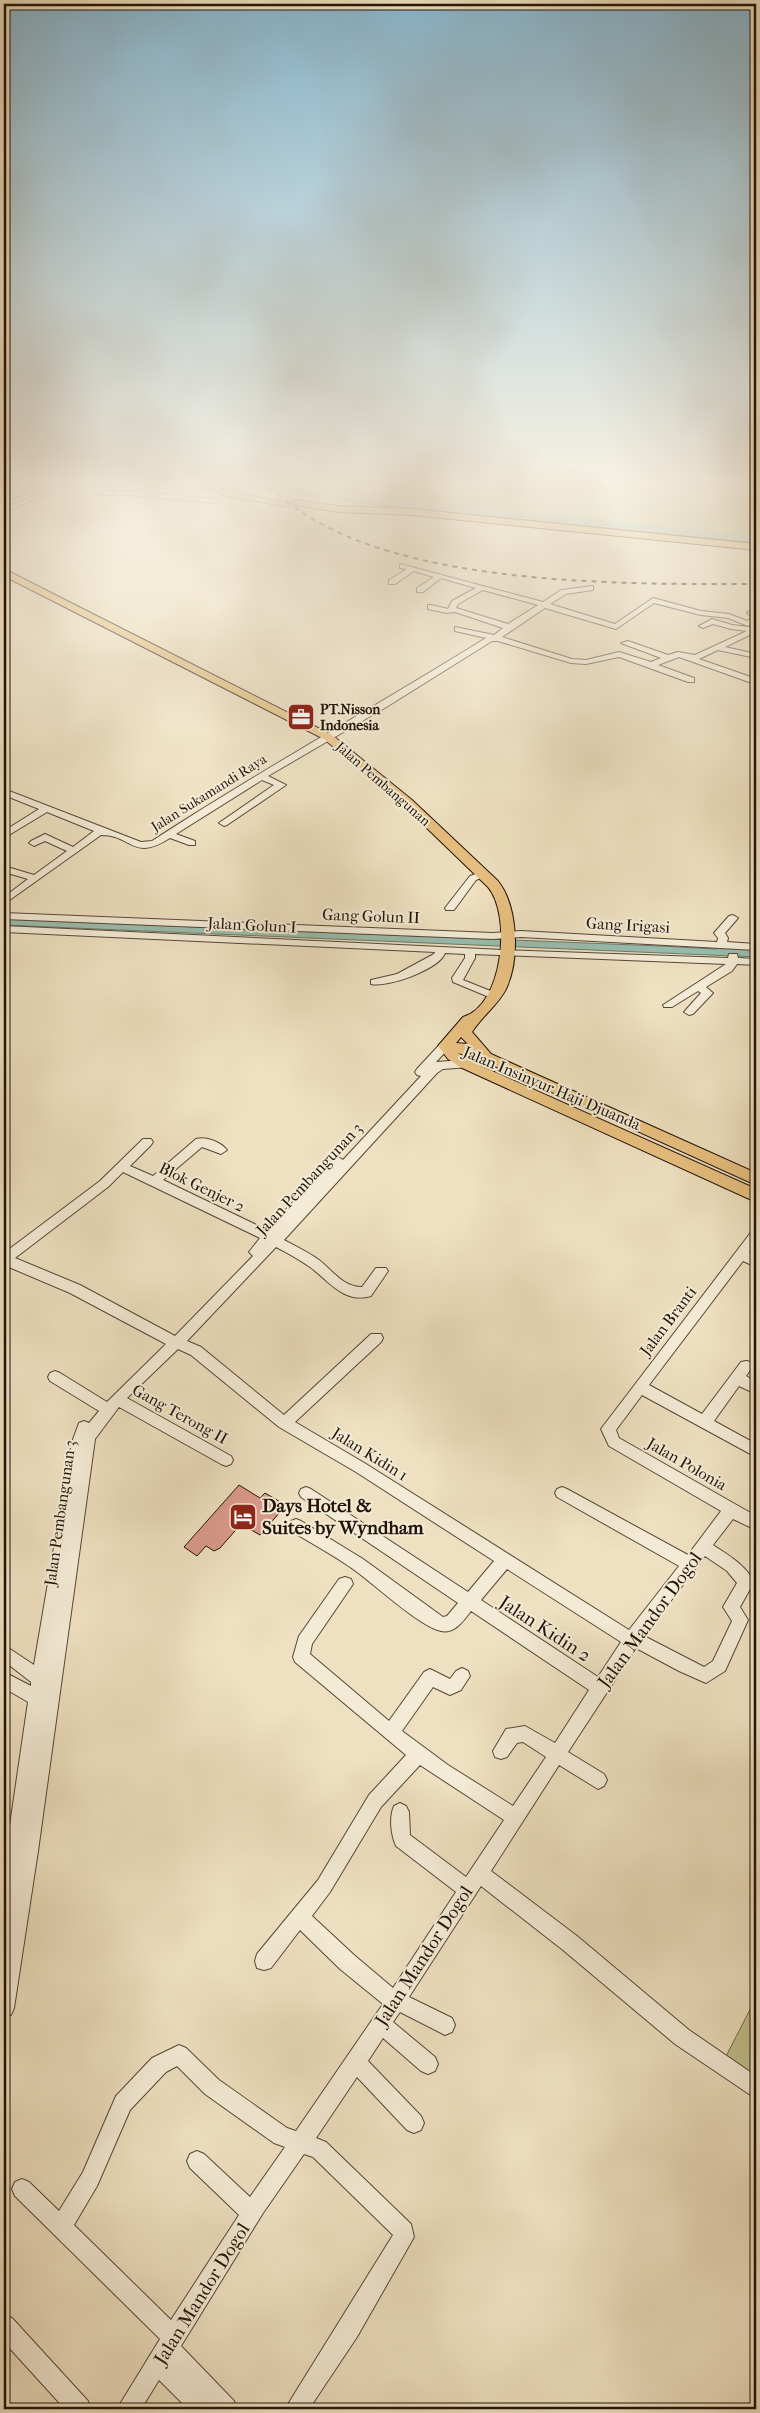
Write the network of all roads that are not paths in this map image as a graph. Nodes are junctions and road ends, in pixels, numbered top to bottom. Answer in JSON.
{"nodes":[{"id":1,"x":35,"y":593,"type":"edge"},
{"id":2,"x":44,"y":593,"type":"edge"},
{"id":3,"x":473,"y":593,"type":"edge"},
{"id":4,"x":501,"y":593,"type":"edge"},
{"id":5,"x":563,"y":593,"type":"edge"},
{"id":6,"x":542,"y":606,"type":"junction"},
{"id":7,"x":431,"y":607,"type":"dead end"},
{"id":8,"x":756,"y":608,"type":"edge"},
{"id":9,"x":451,"y":610,"type":"junction"},
{"id":10,"x":756,"y":618,"type":"edge"},
{"id":11,"x":704,"y":626,"type":"dead end"},
{"id":12,"x":509,"y":627,"type":"junction"},
{"id":13,"x":458,"y":629,"type":"dead end"},
{"id":14,"x":756,"y":630,"type":"edge"},
{"id":15,"x":496,"y":638,"type":"junction"},
{"id":16,"x":625,"y":643,"type":"dead end"},
{"id":17,"x":718,"y":648,"type":"junction"},
{"id":18,"x":756,"y":656,"type":"edge"},
{"id":19,"x":669,"y":658,"type":"junction"},
{"id":20,"x":694,"y":659,"type":"junction"},
{"id":21,"x":650,"y":665,"type":"junction"},
{"id":22,"x":756,"y":678,"type":"edge"},
{"id":23,"x":691,"y":680,"type":"dead end"},
{"id":24,"x":325,"y":739,"type":"junction"},
{"id":25,"x":262,"y":776,"type":"junction"},
{"id":26,"x":4,"y":792,"type":"edge"},
{"id":27,"x":46,"y":809,"type":"junction"},
{"id":28,"x":224,"y":823,"type":"dead end"},
{"id":29,"x":103,"y":831,"type":"junction"},
{"id":30,"x":169,"y":834,"type":"junction"},
{"id":31,"x":4,"y":835,"type":"edge"},
{"id":32,"x":34,"y":843,"type":"dead end"},
{"id":33,"x":192,"y":843,"type":"dead end"},
{"id":34,"x":72,"y":850,"type":"junction"},
{"id":35,"x":4,"y":869,"type":"edge"},
{"id":36,"x":478,"y":876,"type":"junction"},
{"id":37,"x":34,"y":878,"type":"junction"},
{"id":38,"x":4,"y":902,"type":"edge"},
{"id":39,"x":450,"y":908,"type":"dead end"},
{"id":40,"x":4,"y":916,"type":"edge"},
{"id":41,"x":733,"y":918,"type":"dead end"},
{"id":42,"x":4,"y":929,"type":"edge"},
{"id":43,"x":277,"y":934,"type":"junction"},
{"id":44,"x":502,"y":943,"type":"junction"},
{"id":45,"x":722,"y":945,"type":"junction"},
{"id":46,"x":756,"y":947,"type":"edge"},
{"id":47,"x":441,"y":949,"type":"junction"},
{"id":48,"x":628,"y":949,"type":"junction"},
{"id":49,"x":470,"y":951,"type":"junction"},
{"id":50,"x":733,"y":953,"type":"junction"},
{"id":51,"x":756,"y":962,"type":"edge"},
{"id":52,"x":375,"y":982,"type":"dead end"},
{"id":53,"x":699,"y":987,"type":"junction"},
{"id":54,"x":489,"y":994,"type":"junction"},
{"id":55,"x":668,"y":1005,"type":"dead end"},
{"id":56,"x":689,"y":1012,"type":"dead end"},
{"id":57,"x":445,"y":1046,"type":"junction"},
{"id":58,"x":486,"y":1056,"type":"junction"},
{"id":59,"x":465,"y":1064,"type":"junction"},
{"id":60,"x":582,"y":1098,"type":"junction"},
{"id":61,"x":570,"y":1110,"type":"junction"},
{"id":62,"x":147,"y":1142,"type":"dead end"},
{"id":63,"x":221,"y":1150,"type":"dead end"},
{"id":64,"x":122,"y":1167,"type":"junction"},
{"id":65,"x":756,"y":1179,"type":"edge"},
{"id":66,"x":154,"y":1181,"type":"junction"},
{"id":67,"x":756,"y":1196,"type":"edge"},
{"id":68,"x":756,"y":1234,"type":"edge"},
{"id":69,"x":272,"y":1240,"type":"junction"},
{"id":70,"x":741,"y":1254,"type":"junction"},
{"id":71,"x":4,"y":1259,"type":"edge"},
{"id":72,"x":756,"y":1262,"type":"edge"},
{"id":73,"x":381,"y":1271,"type":"dead end"},
{"id":74,"x":376,"y":1338,"type":"dead end"},
{"id":75,"x":174,"y":1341,"type":"junction"},
{"id":76,"x":746,"y":1366,"type":"dead end"},
{"id":77,"x":55,"y":1377,"type":"dead end"},
{"id":78,"x":737,"y":1378,"type":"junction"},
{"id":79,"x":640,"y":1387,"type":"junction"},
{"id":80,"x":756,"y":1388,"type":"edge"},
{"id":81,"x":118,"y":1400,"type":"junction"},
{"id":82,"x":102,"y":1406,"type":"junction"},
{"id":83,"x":284,"y":1423,"type":"junction"},
{"id":84,"x":704,"y":1423,"type":"junction"},
{"id":85,"x":608,"y":1429,"type":"joint"},
{"id":86,"x":756,"y":1451,"type":"edge"},
{"id":87,"x":226,"y":1460,"type":"dead end"},
{"id":88,"x":306,"y":1493,"type":"dead end"},
{"id":89,"x":562,"y":1493,"type":"dead end"},
{"id":90,"x":731,"y":1510,"type":"junction"},
{"id":91,"x":756,"y":1524,"type":"edge"},
{"id":92,"x":296,"y":1526,"type":"dead end"},
{"id":93,"x":703,"y":1547,"type":"junction"},
{"id":94,"x":505,"y":1560,"type":"junction"},
{"id":95,"x":690,"y":1564,"type":"junction"},
{"id":96,"x":345,"y":1584,"type":"dead end"},
{"id":97,"x":468,"y":1602,"type":"junction"},
{"id":98,"x":633,"y":1638,"type":"junction"},
{"id":99,"x":4,"y":1652,"type":"edge"},
{"id":100,"x":462,"y":1676,"type":"dead end"},
{"id":101,"x":41,"y":1677,"type":"junction"},
{"id":102,"x":10,"y":1684,"type":"edge"},
{"id":103,"x":600,"y":1688,"type":"junction"},
{"id":104,"x":44,"y":1698,"type":"junction"},
{"id":105,"x":391,"y":1733,"type":"junction"},
{"id":106,"x":500,"y":1751,"type":"dead end"},
{"id":107,"x":418,"y":1753,"type":"junction"},
{"id":108,"x":557,"y":1753,"type":"junction"},
{"id":109,"x":598,"y":1780,"type":"dead end"},
{"id":110,"x":29,"y":1805,"type":"junction"},
{"id":111,"x":400,"y":1812,"type":"dead end"},
{"id":112,"x":515,"y":1817,"type":"junction"},
{"id":113,"x":478,"y":1873,"type":"junction"},
{"id":114,"x":467,"y":1889,"type":"junction"},
{"id":115,"x":300,"y":1917,"type":"junction"},
{"id":116,"x":4,"y":1925,"type":"edge"},
{"id":117,"x":264,"y":1961,"type":"dead end"},
{"id":118,"x":396,"y":1999,"type":"junction"},
{"id":119,"x":4,"y":2008,"type":"edge"},
{"id":120,"x":380,"y":2024,"type":"junction"},
{"id":121,"x":445,"y":2025,"type":"dead end"},
{"id":122,"x":356,"y":2062,"type":"junction"},
{"id":123,"x":428,"y":2064,"type":"dead end"},
{"id":124,"x":756,"y":2087,"type":"edge"},
{"id":125,"x":414,"y":2123,"type":"dead end"},
{"id":126,"x":302,"y":2142,"type":"junction"},
{"id":127,"x":197,"y":2161,"type":"dead end"},
{"id":128,"x":22,"y":2189,"type":"dead end"},
{"id":129,"x":252,"y":2213,"type":"junction"},
{"id":130,"x":60,"y":2228,"type":"junction"},
{"id":131,"x":4,"y":2326,"type":"edge"},
{"id":132,"x":167,"y":2350,"type":"junction"},
{"id":133,"x":80,"y":2409,"type":"edge"},
{"id":134,"x":128,"y":2409,"type":"edge"},
{"id":135,"x":204,"y":2409,"type":"edge"},
{"id":136,"x":226,"y":2409,"type":"edge"},
{"id":137,"x":296,"y":2409,"type":"edge"}],
"edges":[{"from":1,"to":24,"type":"main road","name":"Jalan Pembangunan"},
{"from":2,"to":24,"type":"main road","name":"Jalan Pembangunan"},
{"from":3,"to":9,"type":"street"},
{"from":4,"to":6,"type":"street"},
{"from":5,"to":6,"type":"street","name":"Jalan Sukamandi Raya"},
{"from":6,"to":10,"type":"street"},
{"from":6,"to":12,"type":"street","name":"Jalan Sukamandi Raya"},
{"from":7,"to":9,"type":"street"},
{"from":8,"to":10,"type":"street"},
{"from":9,"to":12,"type":"street"},
{"from":11,"to":14,"type":"street"},
{"from":12,"to":15,"type":"street","name":"Jalan Sukamandi Raya"},
{"from":13,"to":15,"type":"street"},
{"from":14,"to":17,"type":"street"},
{"from":15,"to":21,"type":"street"},
{"from":15,"to":24,"type":"street","name":"Jalan Sukamandi Raya"},
{"from":16,"to":19,"type":"street"},
{"from":17,"to":18,"type":"street"},
{"from":17,"to":20,"type":"street"},
{"from":19,"to":20,"type":"street"},
{"from":19,"to":21,"type":"street"},
{"from":20,"to":22,"type":"street"},
{"from":21,"to":23,"type":"street"},
{"from":24,"to":25,"type":"street","name":"Jalan Sukamandi Raya"},
{"from":24,"to":36,"type":"main road","name":"Jalan Pembangunan"},
{"from":24,"to":44,"type":"main road","name":"Jalan Pembangunan"},
{"from":25,"to":28,"type":"street"},
{"from":25,"to":30,"type":"street","name":"Jalan Sukamandi Raya"},
{"from":26,"to":27,"type":"street","name":"Jalan Sukamandi Raya"},
{"from":27,"to":29,"type":"street","name":"Jalan Sukamandi Raya"},
{"from":27,"to":31,"type":"street"},
{"from":29,"to":30,"type":"street","name":"Jalan Sukamandi Raya"},
{"from":29,"to":34,"type":"street"},
{"from":30,"to":33,"type":"street"},
{"from":32,"to":34,"type":"street"},
{"from":34,"to":37,"type":"street"},
{"from":35,"to":37,"type":"street"},
{"from":36,"to":39,"type":"street"},
{"from":36,"to":44,"type":"main road","name":"Jalan Pembangunan"},
{"from":37,"to":38,"type":"street"},
{"from":40,"to":43,"type":"street","name":"Gang Golun II"},
{"from":41,"to":45,"type":"street"},
{"from":42,"to":43,"type":"street","name":"Jalan Golun I"},
{"from":43,"to":44,"type":"street","name":"Gang Golun II"},
{"from":43,"to":47,"type":"street","name":"Jalan Golun I"},
{"from":44,"to":48,"type":"street"},
{"from":44,"to":48,"type":"street","name":"Gang Irigasi"},
{"from":44,"to":49,"type":"street","name":"Jalan Golun I"},
{"from":44,"to":54,"type":"main road","name":"Jalan Pembangunan"},
{"from":44,"to":58,"type":"main road","name":"Jalan Pembangunan"},
{"from":45,"to":48,"type":"street","name":"Gang Irigasi"},
{"from":45,"to":50,"type":"street","name":"Gang Irigasi"},
{"from":46,"to":50,"type":"street","name":"Gang Irigasi"},
{"from":47,"to":49,"type":"street","name":"Jalan Golun I"},
{"from":47,"to":52,"type":"street"},
{"from":48,"to":50,"type":"street"},
{"from":49,"to":54,"type":"street"},
{"from":50,"to":51,"type":"street"},
{"from":50,"to":53,"type":"street"},
{"from":53,"to":55,"type":"street"},
{"from":53,"to":56,"type":"street"},
{"from":54,"to":57,"type":"main road","name":"Jalan Pembangunan"},
{"from":57,"to":58,"type":"main road","name":"Jalan Insinyur Haji Djuanda"},
{"from":57,"to":59,"type":"main road","name":"Jalan Insinyur Haji Djuanda"},
{"from":57,"to":69,"type":"street","name":"Jalan Pembangunan 3"},
{"from":58,"to":60,"type":"main road","name":"Jalan Insinyur Haji Djuanda"},
{"from":59,"to":61,"type":"main road","name":"Jalan Insinyur Haji Djuanda"},
{"from":59,"to":69,"type":"street","name":"Jalan Pembangunan 3"},
{"from":60,"to":61,"type":"main road"},
{"from":60,"to":65,"type":"main road","name":"Jalan Insinyur Haji Djuanda"},
{"from":61,"to":67,"type":"main road","name":"Jalan Insinyur Haji Djuanda"},
{"from":62,"to":64,"type":"street"},
{"from":63,"to":66,"type":"street"},
{"from":64,"to":66,"type":"street","name":"Blok Genjer 2"},
{"from":64,"to":71,"type":"street"},
{"from":66,"to":69,"type":"street","name":"Blok Genjer 2"},
{"from":68,"to":70,"type":"street","name":"Jalan Branti"},
{"from":69,"to":73,"type":"street","name":"Blok Genjer 2"},
{"from":69,"to":75,"type":"street","name":"Jalan Pembangunan 3"},
{"from":70,"to":72,"type":"street"},
{"from":70,"to":79,"type":"street","name":"Jalan Branti"},
{"from":71,"to":75,"type":"street","name":"Jalan Kidin 1"},
{"from":74,"to":83,"type":"street"},
{"from":75,"to":81,"type":"street","name":"Jalan Pembangunan 3"},
{"from":75,"to":82,"type":"street","name":"Jalan Pembangunan 3"},
{"from":75,"to":83,"type":"street","name":"Jalan Kidin 1"},
{"from":76,"to":78,"type":"street"},
{"from":77,"to":82,"type":"street"},
{"from":78,"to":80,"type":"street"},
{"from":78,"to":84,"type":"street"},
{"from":79,"to":84,"type":"street"},
{"from":79,"to":85,"type":"street","name":"Jalan Branti"},
{"from":81,"to":87,"type":"street","name":"Gang Terong II"},
{"from":81,"to":101,"type":"street","name":"Jalan Pembangunan 3"},
{"from":82,"to":101,"type":"street","name":"Jalan Pembangunan 3"},
{"from":83,"to":94,"type":"street","name":"Jalan Kidin 1"},
{"from":84,"to":86,"type":"street"},
{"from":85,"to":90,"type":"street","name":"Jalan Polonia"},
{"from":88,"to":97,"type":"street","name":"Jalan Kidin 2"},
{"from":89,"to":95,"type":"street"},
{"from":90,"to":91,"type":"street","name":"Jalan Polonia"},
{"from":90,"to":93,"type":"street","name":"Jalan Mandor Dogol"},
{"from":92,"to":97,"type":"street"},
{"from":93,"to":95,"type":"street","name":"Jalan Mandor Dogol"},
{"from":93,"to":98,"type":"street","name":"Jalan Kidin 1"},
{"from":94,"to":97,"type":"street"},
{"from":94,"to":98,"type":"street","name":"Jalan Kidin 1"},
{"from":95,"to":98,"type":"street","name":"Jalan Mandor Dogol"},
{"from":96,"to":105,"type":"street"},
{"from":97,"to":103,"type":"street","name":"Jalan Kidin 2"},
{"from":98,"to":103,"type":"street","name":"Jalan Mandor Dogol"},
{"from":99,"to":101,"type":"street"},
{"from":100,"to":105,"type":"street"},
{"from":101,"to":102,"type":"street"},
{"from":101,"to":104,"type":"street","name":"Jalan Pembangunan 3"},
{"from":102,"to":104,"type":"street"},
{"from":103,"to":108,"type":"street","name":"Jalan Mandor Dogol"},
{"from":104,"to":110,"type":"street","name":"Jalan Pembangunan 3"},
{"from":105,"to":107,"type":"street"},
{"from":106,"to":108,"type":"street"},
{"from":107,"to":112,"type":"street"},
{"from":107,"to":115,"type":"street"},
{"from":108,"to":109,"type":"street"},
{"from":108,"to":112,"type":"street","name":"Jalan Mandor Dogol"},
{"from":110,"to":116,"type":"street","name":"Jalan Pembangunan 3"},
{"from":110,"to":119,"type":"street","name":"Jalan Pembangunan 3"},
{"from":111,"to":114,"type":"street"},
{"from":112,"to":113,"type":"street","name":"Jalan Mandor Dogol"},
{"from":113,"to":114,"type":"street","name":"Jalan Mandor Dogol"},
{"from":113,"to":124,"type":"street"},
{"from":114,"to":118,"type":"street","name":"Jalan Mandor Dogol"},
{"from":115,"to":117,"type":"street"},
{"from":115,"to":118,"type":"street"},
{"from":118,"to":120,"type":"street","name":"Jalan Mandor Dogol"},
{"from":118,"to":121,"type":"street"},
{"from":120,"to":122,"type":"street","name":"Jalan Mandor Dogol"},
{"from":120,"to":123,"type":"street"},
{"from":122,"to":125,"type":"street"},
{"from":122,"to":126,"type":"street","name":"Jalan Mandor Dogol"},
{"from":126,"to":129,"type":"street","name":"Jalan Mandor Dogol"},
{"from":126,"to":130,"type":"street"},
{"from":126,"to":137,"type":"street"},
{"from":127,"to":129,"type":"street"},
{"from":128,"to":130,"type":"street"},
{"from":129,"to":132,"type":"street","name":"Jalan Mandor Dogol"},
{"from":130,"to":132,"type":"street"},
{"from":131,"to":133,"type":"street"},
{"from":132,"to":134,"type":"street","name":"Jalan Mandor Dogol"},
{"from":132,"to":135,"type":"street"},
{"from":132,"to":136,"type":"street"}]}
